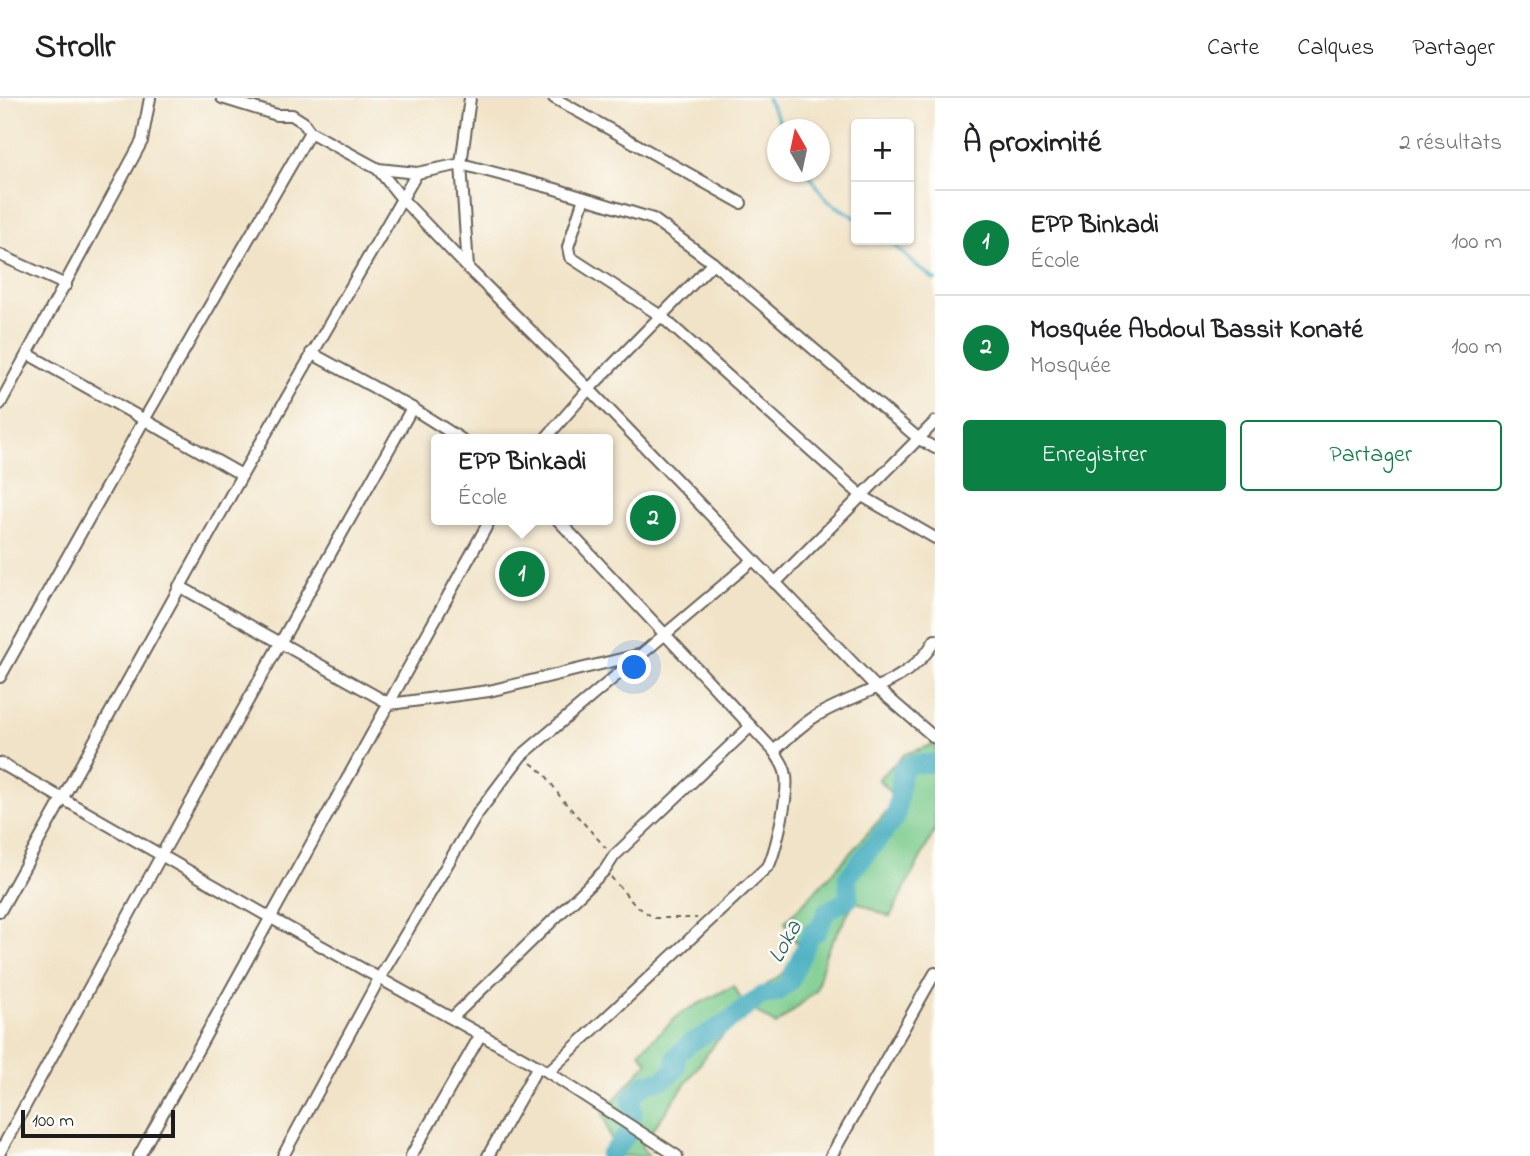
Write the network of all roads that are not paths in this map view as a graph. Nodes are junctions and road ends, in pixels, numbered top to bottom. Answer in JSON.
{"nodes":[{"id":1,"x":150,"y":98,"type":"edge"},
{"id":2,"x":222,"y":98,"type":"edge"},
{"id":3,"x":470,"y":98,"type":"edge"},
{"id":4,"x":554,"y":98,"type":"edge"},
{"id":5,"x":310,"y":132,"type":"junction"},
{"id":6,"x":461,"y":164,"type":"junction"},
{"id":7,"x":378,"y":169,"type":"junction"},
{"id":8,"x":417,"y":173,"type":"junction"},
{"id":9,"x":584,"y":198,"type":"junction"},
{"id":10,"x":403,"y":200,"type":"junction"},
{"id":11,"x":741,"y":203,"type":"dead end"},
{"id":12,"x":0,"y":255,"type":"edge"},
{"id":13,"x":713,"y":263,"type":"junction"},
{"id":14,"x":468,"y":268,"type":"junction"},
{"id":15,"x":66,"y":285,"type":"junction"},
{"id":16,"x":661,"y":316,"type":"junction"},
{"id":17,"x":311,"y":353,"type":"junction"},
{"id":18,"x":28,"y":354,"type":"junction"},
{"id":19,"x":589,"y":389,"type":"junction"},
{"id":20,"x":0,"y":404,"type":"edge"},
{"id":21,"x":412,"y":408,"type":"junction"},
{"id":22,"x":144,"y":419,"type":"junction"},
{"id":23,"x":935,"y":422,"type":"edge"},
{"id":24,"x":453,"y":434,"type":"edge"},
{"id":25,"x":549,"y":434,"type":"edge"},
{"id":26,"x":919,"y":439,"type":"junction"},
{"id":27,"x":935,"y":448,"type":"edge"},
{"id":28,"x":242,"y":475,"type":"junction"},
{"id":29,"x":862,"y":496,"type":"junction"},
{"id":30,"x":487,"y":525,"type":"edge"},
{"id":31,"x":563,"y":525,"type":"edge"},
{"id":32,"x":935,"y":538,"type":"edge"},
{"id":33,"x":753,"y":559,"type":"junction"},
{"id":34,"x":775,"y":583,"type":"junction"},
{"id":35,"x":179,"y":586,"type":"junction"},
{"id":36,"x":665,"y":635,"type":"junction"},
{"id":37,"x":935,"y":640,"type":"edge"},
{"id":38,"x":280,"y":643,"type":"junction"},
{"id":39,"x":642,"y":654,"type":"junction"},
{"id":40,"x":0,"y":677,"type":"edge"},
{"id":41,"x":877,"y":688,"type":"junction"},
{"id":42,"x":390,"y":704,"type":"junction"},
{"id":43,"x":751,"y":726,"type":"junction"},
{"id":44,"x":935,"y":738,"type":"edge"},
{"id":45,"x":774,"y":751,"type":"junction"},
{"id":46,"x":0,"y":763,"type":"edge"},
{"id":47,"x":64,"y":799,"type":"junction"},
{"id":48,"x":162,"y":854,"type":"junction"},
{"id":49,"x":0,"y":911,"type":"edge"},
{"id":50,"x":271,"y":919,"type":"junction"},
{"id":51,"x":935,"y":973,"type":"edge"},
{"id":52,"x":380,"y":977,"type":"junction"},
{"id":53,"x":452,"y":1018,"type":"junction"},
{"id":54,"x":481,"y":1034,"type":"junction"},
{"id":55,"x":543,"y":1069,"type":"junction"},
{"id":56,"x":0,"y":1152,"type":"edge"},
{"id":57,"x":139,"y":1156,"type":"edge"},
{"id":58,"x":283,"y":1156,"type":"edge"},
{"id":59,"x":411,"y":1156,"type":"edge"},
{"id":60,"x":488,"y":1156,"type":"edge"},
{"id":61,"x":677,"y":1156,"type":"edge"},
{"id":62,"x":831,"y":1156,"type":"edge"}],
"edges":[{"from":1,"to":15,"type":"street"},
{"from":2,"to":5,"type":"street"},
{"from":3,"to":6,"type":"street"},
{"from":4,"to":11,"type":"street"},
{"from":5,"to":7,"type":"street"},
{"from":5,"to":22,"type":"street"},
{"from":6,"to":8,"type":"street"},
{"from":6,"to":9,"type":"street"},
{"from":6,"to":14,"type":"street"},
{"from":7,"to":8,"type":"street"},
{"from":7,"to":10,"type":"street"},
{"from":8,"to":10,"type":"street"},
{"from":9,"to":13,"type":"street"},
{"from":9,"to":16,"type":"street"},
{"from":10,"to":14,"type":"street"},
{"from":10,"to":17,"type":"street"},
{"from":12,"to":15,"type":"street"},
{"from":13,"to":16,"type":"street"},
{"from":13,"to":26,"type":"street"},
{"from":14,"to":19,"type":"street"},
{"from":15,"to":18,"type":"street"},
{"from":16,"to":19,"type":"street"},
{"from":16,"to":29,"type":"street"},
{"from":17,"to":21,"type":"street"},
{"from":17,"to":28,"type":"street"},
{"from":18,"to":20,"type":"street"},
{"from":18,"to":22,"type":"street"},
{"from":19,"to":25,"type":"street"},
{"from":19,"to":33,"type":"street"},
{"from":21,"to":24,"type":"street"},
{"from":21,"to":38,"type":"street"},
{"from":22,"to":28,"type":"street"},
{"from":22,"to":40,"type":"street"},
{"from":23,"to":26,"type":"street"},
{"from":26,"to":27,"type":"street"},
{"from":26,"to":29,"type":"street"},
{"from":28,"to":35,"type":"street"},
{"from":29,"to":32,"type":"street"},
{"from":29,"to":34,"type":"street"},
{"from":30,"to":42,"type":"street"},
{"from":31,"to":36,"type":"street"},
{"from":33,"to":34,"type":"street"},
{"from":33,"to":36,"type":"street"},
{"from":34,"to":41,"type":"street"},
{"from":35,"to":38,"type":"street"},
{"from":35,"to":47,"type":"street"},
{"from":36,"to":39,"type":"street"},
{"from":36,"to":43,"type":"street"},
{"from":37,"to":41,"type":"street"},
{"from":38,"to":42,"type":"street"},
{"from":38,"to":48,"type":"street"},
{"from":39,"to":42,"type":"street"},
{"from":39,"to":52,"type":"street"},
{"from":41,"to":44,"type":"street"},
{"from":41,"to":45,"type":"street"},
{"from":42,"to":50,"type":"street"},
{"from":43,"to":45,"type":"street"},
{"from":43,"to":53,"type":"street"},
{"from":45,"to":55,"type":"street"},
{"from":46,"to":47,"type":"street"},
{"from":47,"to":48,"type":"street"},
{"from":47,"to":49,"type":"street"},
{"from":48,"to":50,"type":"street"},
{"from":48,"to":56,"type":"street"},
{"from":50,"to":52,"type":"street"},
{"from":50,"to":57,"type":"street"},
{"from":51,"to":62,"type":"street"},
{"from":52,"to":53,"type":"street"},
{"from":52,"to":58,"type":"street"},
{"from":53,"to":54,"type":"street"},
{"from":54,"to":55,"type":"street"},
{"from":54,"to":59,"type":"street"},
{"from":55,"to":60,"type":"street"},
{"from":55,"to":61,"type":"street"}]}
